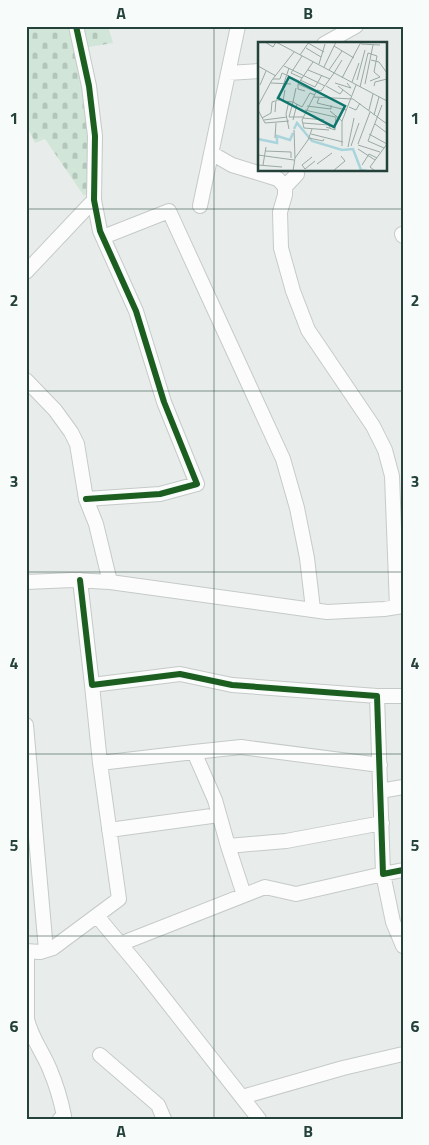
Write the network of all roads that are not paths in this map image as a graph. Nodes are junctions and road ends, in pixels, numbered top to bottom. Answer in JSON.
{"nodes":[{"id":1,"x":76,"y":26,"type":"edge"},
{"id":2,"x":238,"y":26,"type":"edge"},
{"id":3,"x":356,"y":26,"type":"edge"},
{"id":4,"x":328,"y":42,"type":"edge"},
{"id":5,"x":258,"y":71,"type":"edge"},
{"id":6,"x":228,"y":73,"type":"junction"},
{"id":7,"x":211,"y":153,"type":"junction"},
{"id":8,"x":296,"y":171,"type":"edge"},
{"id":9,"x":286,"y":187,"type":"junction"},
{"id":10,"x":94,"y":200,"type":"junction"},
{"id":11,"x":200,"y":206,"type":"dead end"},
{"id":12,"x":103,"y":237,"type":"junction"},
{"id":13,"x":26,"y":272,"type":"edge"},
{"id":14,"x":26,"y":380,"type":"edge"},
{"id":15,"x":86,"y":500,"type":"junction"},
{"id":16,"x":80,"y":580,"type":"junction"},
{"id":17,"x":26,"y":582,"type":"edge"},
{"id":18,"x":110,"y":582,"type":"junction"},
{"id":19,"x":400,"y":607,"type":"edge"},
{"id":20,"x":313,"y":609,"type":"junction"},
{"id":21,"x":92,"y":685,"type":"junction"},
{"id":22,"x":378,"y":696,"type":"junction"},
{"id":23,"x":403,"y":696,"type":"edge"},
{"id":24,"x":26,"y":725,"type":"edge"},
{"id":25,"x":194,"y":752,"type":"junction"},
{"id":26,"x":100,"y":763,"type":"junction"},
{"id":27,"x":380,"y":765,"type":"junction"},
{"id":28,"x":403,"y":787,"type":"edge"},
{"id":29,"x":380,"y":791,"type":"junction"},
{"id":30,"x":219,"y":815,"type":"junction"},
{"id":31,"x":382,"y":823,"type":"junction"},
{"id":32,"x":109,"y":830,"type":"junction"},
{"id":33,"x":228,"y":846,"type":"junction"},
{"id":34,"x":403,"y":870,"type":"edge"},
{"id":35,"x":383,"y":874,"type":"junction"},
{"id":36,"x":244,"y":895,"type":"junction"},
{"id":37,"x":97,"y":916,"type":"junction"},
{"id":38,"x":120,"y":944,"type":"junction"},
{"id":39,"x":403,"y":946,"type":"edge"},
{"id":40,"x":46,"y":950,"type":"junction"},
{"id":41,"x":26,"y":951,"type":"edge"},
{"id":42,"x":100,"y":1054,"type":"dead end"},
{"id":43,"x":403,"y":1054,"type":"edge"},
{"id":44,"x":242,"y":1097,"type":"junction"},
{"id":45,"x":60,"y":1119,"type":"edge"},
{"id":46,"x":164,"y":1119,"type":"edge"},
{"id":47,"x":259,"y":1119,"type":"edge"}],
"edges":[{"from":1,"to":10,"type":"street"},
{"from":2,"to":6,"type":"street"},
{"from":3,"to":4,"type":"street"},
{"from":5,"to":6,"type":"street"},
{"from":6,"to":7,"type":"street"},
{"from":7,"to":9,"type":"street"},
{"from":7,"to":11,"type":"street"},
{"from":8,"to":9,"type":"street"},
{"from":9,"to":19,"type":"street"},
{"from":10,"to":12,"type":"street"},
{"from":10,"to":13,"type":"street"},
{"from":12,"to":15,"type":"street"},
{"from":12,"to":20,"type":"street"},
{"from":14,"to":15,"type":"street"},
{"from":15,"to":18,"type":"street"},
{"from":16,"to":17,"type":"street"},
{"from":16,"to":18,"type":"street"},
{"from":16,"to":21,"type":"street"},
{"from":18,"to":20,"type":"street"},
{"from":19,"to":20,"type":"street"},
{"from":21,"to":22,"type":"street"},
{"from":21,"to":26,"type":"street"},
{"from":22,"to":23,"type":"street"},
{"from":22,"to":27,"type":"street"},
{"from":24,"to":40,"type":"street"},
{"from":25,"to":26,"type":"street"},
{"from":25,"to":27,"type":"street"},
{"from":25,"to":30,"type":"street"},
{"from":26,"to":32,"type":"street"},
{"from":27,"to":29,"type":"street"},
{"from":28,"to":29,"type":"street"},
{"from":29,"to":31,"type":"street"},
{"from":30,"to":32,"type":"street"},
{"from":30,"to":33,"type":"street"},
{"from":31,"to":33,"type":"street"},
{"from":31,"to":35,"type":"street"},
{"from":32,"to":37,"type":"street"},
{"from":33,"to":36,"type":"street"},
{"from":34,"to":35,"type":"street"},
{"from":35,"to":36,"type":"street"},
{"from":35,"to":39,"type":"street"},
{"from":36,"to":38,"type":"street"},
{"from":37,"to":38,"type":"street"},
{"from":37,"to":40,"type":"street"},
{"from":38,"to":44,"type":"street"},
{"from":40,"to":41,"type":"street"},
{"from":41,"to":45,"type":"street"},
{"from":42,"to":46,"type":"street"},
{"from":43,"to":44,"type":"street"},
{"from":44,"to":47,"type":"street"}]}
